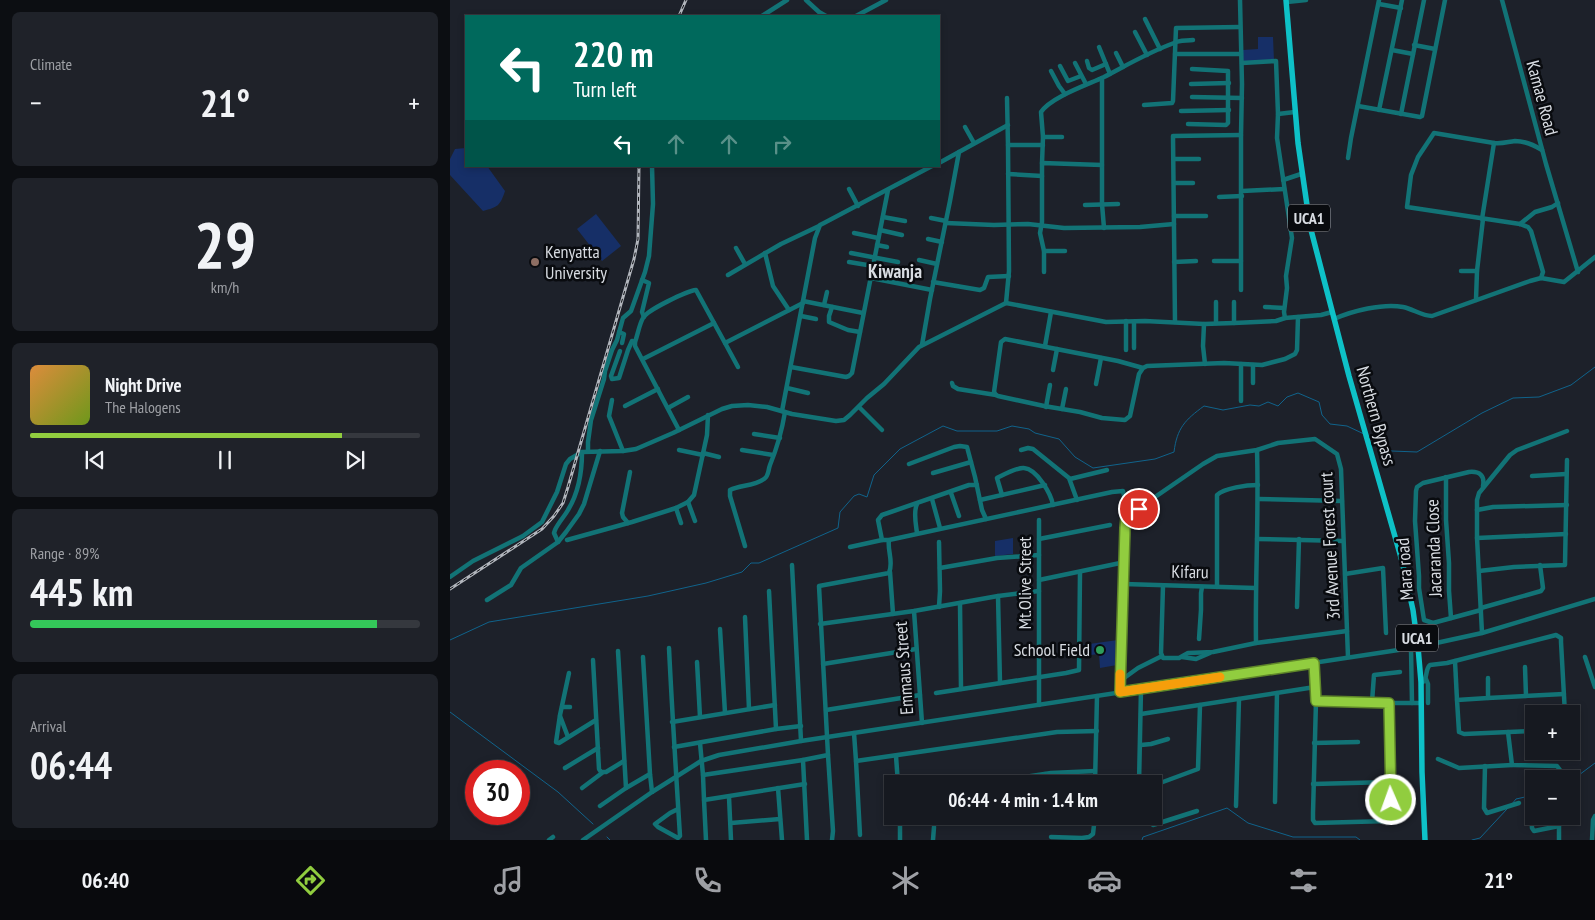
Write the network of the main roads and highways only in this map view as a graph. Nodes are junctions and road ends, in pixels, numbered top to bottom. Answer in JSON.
{"nodes":[{"id":1,"x":1286,"y":1,"type":"edge"},
{"id":2,"x":1425,"y":840,"type":"edge"}],
"edges":[{"from":1,"to":2,"type":"main road","name":"Northern Bypass","number":"UCA1"}]}
